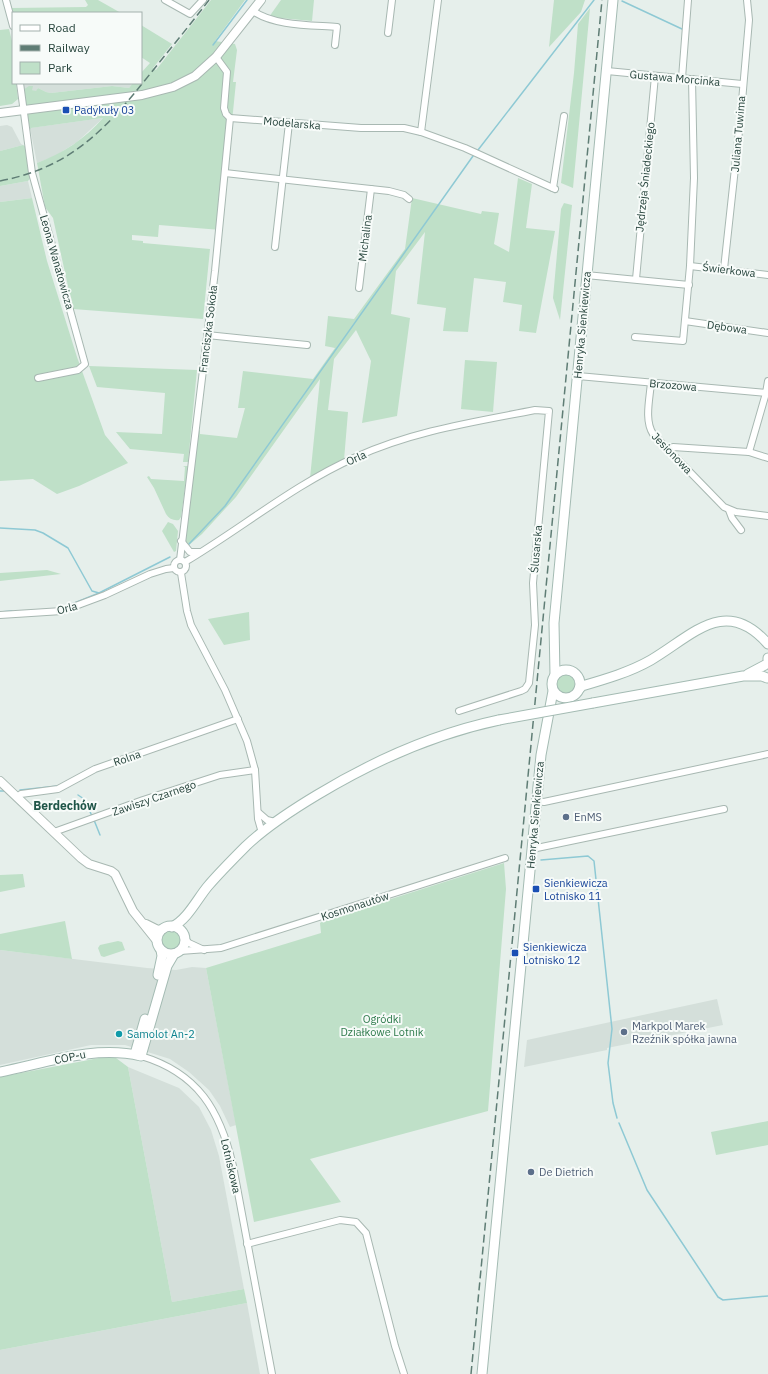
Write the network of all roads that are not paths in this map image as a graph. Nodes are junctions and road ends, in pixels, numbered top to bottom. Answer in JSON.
{"nodes":[{"id":1,"x":165,"y":0,"type":"edge"},
{"id":2,"x":203,"y":0,"type":"edge"},
{"id":3,"x":261,"y":0,"type":"edge"},
{"id":4,"x":392,"y":0,"type":"edge"},
{"id":5,"x":438,"y":0,"type":"edge"},
{"id":6,"x":613,"y":0,"type":"edge"},
{"id":7,"x":688,"y":0,"type":"edge"},
{"id":8,"x":747,"y":0,"type":"edge"},
{"id":9,"x":7,"y":3,"type":"edge"},
{"id":10,"x":0,"y":6,"type":"edge"},
{"id":11,"x":253,"y":11,"type":"junction"},
{"id":12,"x":12,"y":22,"type":"edge"},
{"id":13,"x":388,"y":33,"type":"dead end"},
{"id":14,"x":335,"y":45,"type":"dead end"},
{"id":15,"x":216,"y":57,"type":"junction"},
{"id":16,"x":607,"y":71,"type":"junction"},
{"id":17,"x":655,"y":76,"type":"junction"},
{"id":18,"x":682,"y":78,"type":"junction"},
{"id":19,"x":692,"y":79,"type":"junction"},
{"id":20,"x":20,"y":84,"type":"edge"},
{"id":21,"x":742,"y":84,"type":"junction"},
{"id":22,"x":24,"y":110,"type":"junction"},
{"id":23,"x":0,"y":113,"type":"edge"},
{"id":24,"x":564,"y":116,"type":"dead end"},
{"id":25,"x":230,"y":118,"type":"junction"},
{"id":26,"x":289,"y":123,"type":"junction"},
{"id":27,"x":421,"y":132,"type":"junction"},
{"id":28,"x":225,"y":173,"type":"junction"},
{"id":29,"x":282,"y":178,"type":"junction"},
{"id":30,"x":371,"y":189,"type":"junction"},
{"id":31,"x":409,"y":199,"type":"dead end"},
{"id":32,"x":275,"y":247,"type":"dead end"},
{"id":33,"x":690,"y":266,"type":"junction"},
{"id":34,"x":724,"y":269,"type":"junction"},
{"id":35,"x":586,"y":275,"type":"junction"},
{"id":36,"x":768,"y":275,"type":"edge"},
{"id":37,"x":636,"y":279,"type":"junction"},
{"id":38,"x":688,"y":285,"type":"junction"},
{"id":39,"x":359,"y":288,"type":"dead end"},
{"id":40,"x":685,"y":320,"type":"junction"},
{"id":41,"x":768,"y":333,"type":"edge"},
{"id":42,"x":207,"y":334,"type":"junction"},
{"id":43,"x":635,"y":336,"type":"dead end"},
{"id":44,"x":307,"y":345,"type":"dead end"},
{"id":45,"x":578,"y":376,"type":"junction"},
{"id":46,"x":38,"y":378,"type":"dead end"},
{"id":47,"x":768,"y":381,"type":"edge"},
{"id":48,"x":650,"y":382,"type":"junction"},
{"id":49,"x":767,"y":393,"type":"edge"},
{"id":50,"x":549,"y":411,"type":"joint"},
{"id":51,"x":668,"y":450,"type":"junction"},
{"id":52,"x":749,"y":452,"type":"junction"},
{"id":53,"x":768,"y":458,"type":"edge"},
{"id":54,"x":729,"y":510,"type":"junction"},
{"id":55,"x":768,"y":516,"type":"edge"},
{"id":56,"x":741,"y":530,"type":"dead end"},
{"id":57,"x":181,"y":541,"type":"junction"},
{"id":58,"x":202,"y":552,"type":"junction"},
{"id":59,"x":183,"y":561,"type":"junction"},
{"id":60,"x":174,"y":568,"type":"junction"},
{"id":61,"x":181,"y":573,"type":"junction"},
{"id":62,"x":0,"y":615,"type":"edge"},
{"id":63,"x":766,"y":642,"type":"edge"},
{"id":64,"x":554,"y":650,"type":"junction"},
{"id":65,"x":768,"y":653,"type":"edge"},
{"id":66,"x":767,"y":661,"type":"edge"},
{"id":67,"x":566,"y":670,"type":"junction"},
{"id":68,"x":555,"y":675,"type":"junction"},
{"id":69,"x":577,"y":676,"type":"junction"},
{"id":70,"x":743,"y":676,"type":"junction"},
{"id":71,"x":606,"y":678,"type":"junction"},
{"id":72,"x":768,"y":678,"type":"edge"},
{"id":73,"x":578,"y":689,"type":"junction"},
{"id":74,"x":553,"y":691,"type":"junction"},
{"id":75,"x":564,"y":698,"type":"junction"},
{"id":76,"x":458,"y":711,"type":"dead end"},
{"id":77,"x":549,"y":714,"type":"junction"},
{"id":78,"x":238,"y":719,"type":"junction"},
{"id":79,"x":768,"y":754,"type":"edge"},
{"id":80,"x":255,"y":770,"type":"junction"},
{"id":81,"x":0,"y":781,"type":"edge"},
{"id":82,"x":17,"y":797,"type":"junction"},
{"id":83,"x":536,"y":801,"type":"junction"},
{"id":84,"x":724,"y":809,"type":"dead end"},
{"id":85,"x":259,"y":813,"type":"junction"},
{"id":86,"x":275,"y":822,"type":"junction"},
{"id":87,"x":54,"y":832,"type":"junction"},
{"id":88,"x":262,"y":833,"type":"junction"},
{"id":89,"x":532,"y":849,"type":"junction"},
{"id":90,"x":505,"y":858,"type":"dead end"},
{"id":91,"x":189,"y":911,"type":"junction"},
{"id":92,"x":144,"y":924,"type":"junction"},
{"id":93,"x":172,"y":926,"type":"junction"},
{"id":94,"x":163,"y":929,"type":"junction"},
{"id":95,"x":184,"y":936,"type":"junction"},
{"id":96,"x":157,"y":941,"type":"junction"},
{"id":97,"x":161,"y":950,"type":"junction"},
{"id":98,"x":204,"y":950,"type":"junction"},
{"id":99,"x":177,"y":953,"type":"junction"},
{"id":100,"x":138,"y":1055,"type":"junction"},
{"id":101,"x":0,"y":1072,"type":"edge"},
{"id":102,"x":247,"y":1244,"type":"junction"},
{"id":103,"x":272,"y":1374,"type":"edge"},
{"id":104,"x":404,"y":1374,"type":"edge"},
{"id":105,"x":482,"y":1374,"type":"edge"}],
"edges":[{"from":1,"to":2,"type":"street"},
{"from":3,"to":11,"type":"street"},
{"from":4,"to":13,"type":"street"},
{"from":5,"to":27,"type":"street"},
{"from":6,"to":16,"type":"main road","name":"Henryka Sienkiewicza"},
{"from":7,"to":18,"type":"street"},
{"from":8,"to":21,"type":"street","name":"Juliana Tuwima"},
{"from":9,"to":10,"type":"street"},
{"from":9,"to":12,"type":"street"},
{"from":11,"to":14,"type":"street"},
{"from":11,"to":15,"type":"street"},
{"from":15,"to":22,"type":"street"},
{"from":15,"to":25,"type":"street"},
{"from":16,"to":17,"type":"street","name":"Gustawa Morcinka"},
{"from":16,"to":35,"type":"main road","name":"Henryka Sienkiewicza"},
{"from":17,"to":18,"type":"street","name":"Gustawa Morcinka"},
{"from":17,"to":37,"type":"street","name":"Jędrzeja Śniadeckiego"},
{"from":18,"to":19,"type":"street","name":"Gustawa Morcinka"},
{"from":19,"to":21,"type":"street","name":"Gustawa Morcinka"},
{"from":19,"to":33,"type":"street"},
{"from":20,"to":22,"type":"street"},
{"from":21,"to":34,"type":"street","name":"Juliana Tuwima"},
{"from":22,"to":23,"type":"street"},
{"from":22,"to":46,"type":"street","name":"Leona Wanatowicza"},
{"from":24,"to":27,"type":"street","name":"Modelarska"},
{"from":25,"to":26,"type":"street","name":"Modelarska"},
{"from":25,"to":28,"type":"street","name":"Franciszka Sokoła"},
{"from":26,"to":27,"type":"street","name":"Modelarska"},
{"from":26,"to":29,"type":"street"},
{"from":28,"to":29,"type":"street"},
{"from":28,"to":42,"type":"street","name":"Franciszka Sokoła"},
{"from":29,"to":30,"type":"street"},
{"from":29,"to":32,"type":"street"},
{"from":30,"to":31,"type":"street"},
{"from":30,"to":39,"type":"street","name":"Michalina"},
{"from":33,"to":34,"type":"street","name":"Świerkowa"},
{"from":33,"to":38,"type":"street"},
{"from":34,"to":36,"type":"street","name":"Świerkowa"},
{"from":35,"to":37,"type":"street"},
{"from":35,"to":45,"type":"main road","name":"Henryka Sienkiewicza"},
{"from":37,"to":38,"type":"street"},
{"from":38,"to":40,"type":"street"},
{"from":40,"to":41,"type":"street","name":"Dębowa"},
{"from":40,"to":43,"type":"street"},
{"from":42,"to":44,"type":"street"},
{"from":42,"to":57,"type":"street","name":"Franciszka Sokoła"},
{"from":45,"to":48,"type":"street","name":"Brzozowa"},
{"from":45,"to":64,"type":"main road","name":"Henryka Sienkiewicza"},
{"from":47,"to":49,"type":"street"},
{"from":48,"to":49,"type":"street","name":"Brzozowa"},
{"from":48,"to":51,"type":"street","name":"Jesionowa"},
{"from":49,"to":52,"type":"street"},
{"from":50,"to":58,"type":"street","name":"Orla"},
{"from":50,"to":76,"type":"street","name":"Ślusarska"},
{"from":51,"to":52,"type":"street"},
{"from":51,"to":54,"type":"street","name":"Jesionowa"},
{"from":52,"to":53,"type":"street"},
{"from":54,"to":55,"type":"street"},
{"from":54,"to":56,"type":"street","name":"Jesionowa"},
{"from":57,"to":58,"type":"street"},
{"from":57,"to":59,"type":"street","name":"Franciszka Sokoła"},
{"from":58,"to":59,"type":"street","name":"Orla"},
{"from":59,"to":60,"type":"street"},
{"from":59,"to":61,"type":"street","name":"Franciszka Sokoła"},
{"from":60,"to":61,"type":"street"},
{"from":60,"to":62,"type":"street","name":"Orla"},
{"from":61,"to":78,"type":"street"},
{"from":63,"to":65,"type":"main road"},
{"from":63,"to":71,"type":"main road"},
{"from":64,"to":67,"type":"main road","name":"Henryka Sienkiewicza"},
{"from":64,"to":68,"type":"main road","name":"Henryka Sienkiewicza"},
{"from":66,"to":70,"type":"main road"},
{"from":66,"to":72,"type":"main road"},
{"from":67,"to":68,"type":"main road"},
{"from":67,"to":69,"type":"main road"},
{"from":68,"to":74,"type":"main road"},
{"from":69,"to":71,"type":"main road"},
{"from":69,"to":73,"type":"main road"},
{"from":70,"to":72,"type":"main road"},
{"from":70,"to":86,"type":"main road","bridge":true},
{"from":71,"to":73,"type":"main road"},
{"from":73,"to":75,"type":"main road"},
{"from":74,"to":75,"type":"main road"},
{"from":74,"to":77,"type":"main road","name":"Henryka Sienkiewicza"},
{"from":75,"to":77,"type":"main road","name":"Henryka Sienkiewicza"},
{"from":77,"to":83,"type":"main road","name":"Henryka Sienkiewicza"},
{"from":78,"to":80,"type":"street"},
{"from":78,"to":82,"type":"street","name":"Rolna"},
{"from":79,"to":83,"type":"street"},
{"from":80,"to":85,"type":"street"},
{"from":80,"to":87,"type":"street","name":"Zawiszy Czarnego"},
{"from":81,"to":82,"type":"street"},
{"from":82,"to":87,"type":"street"},
{"from":83,"to":89,"type":"main road","name":"Henryka Sienkiewicza"},
{"from":84,"to":89,"type":"street"},
{"from":85,"to":86,"type":"street"},
{"from":85,"to":88,"type":"street"},
{"from":86,"to":88,"type":"main road"},
{"from":87,"to":92,"type":"street"},
{"from":88,"to":91,"type":"main road"},
{"from":89,"to":105,"type":"main road","name":"Henryka Sienkiewicza"},
{"from":90,"to":98,"type":"street","name":"Kosmonautów"},
{"from":91,"to":93,"type":"main road"},
{"from":91,"to":95,"type":"main road"},
{"from":92,"to":94,"type":"street"},
{"from":92,"to":96,"type":"street"},
{"from":93,"to":94,"type":"main road"},
{"from":93,"to":95,"type":"main road"},
{"from":94,"to":96,"type":"main road"},
{"from":95,"to":98,"type":"street"},
{"from":95,"to":99,"type":"main road"},
{"from":96,"to":97,"type":"main road"},
{"from":97,"to":99,"type":"main road"},
{"from":97,"to":100,"type":"main road"},
{"from":98,"to":99,"type":"street","name":"Kosmonautów"},
{"from":99,"to":100,"type":"main road"},
{"from":100,"to":101,"type":"main road","name":"COP-u"},
{"from":100,"to":102,"type":"street","name":"Lotniskowa"},
{"from":102,"to":103,"type":"street","name":"Lotniskowa"},
{"from":102,"to":104,"type":"street"}]}
